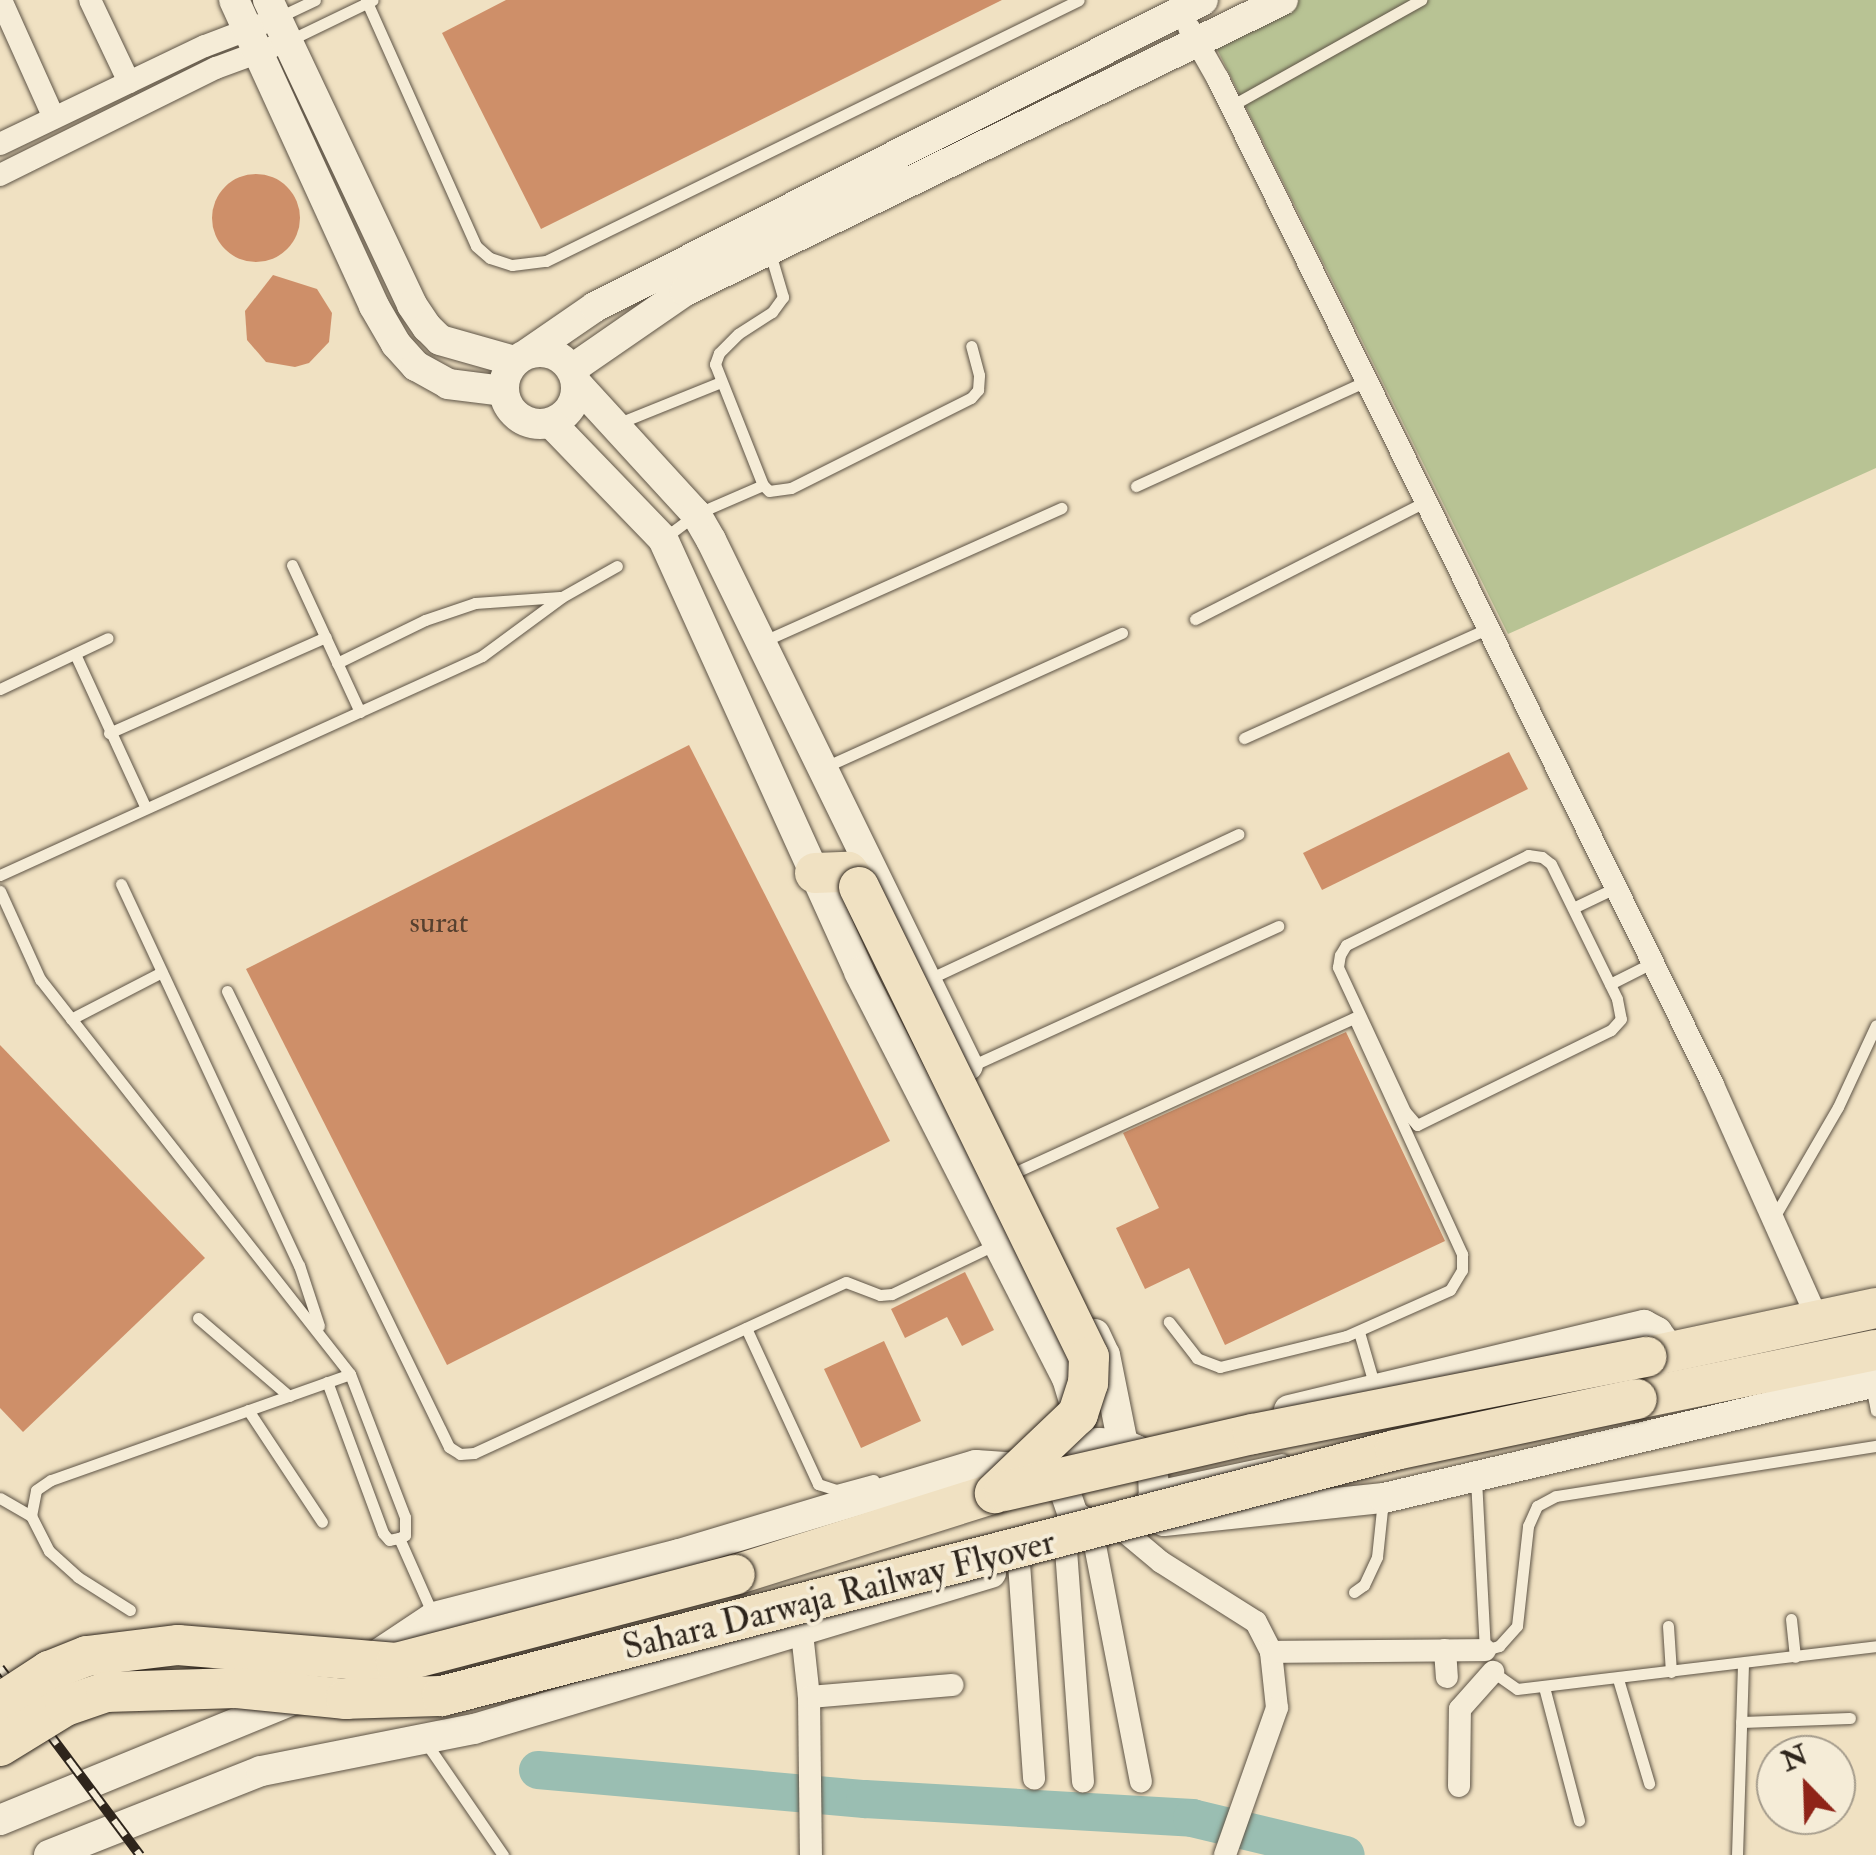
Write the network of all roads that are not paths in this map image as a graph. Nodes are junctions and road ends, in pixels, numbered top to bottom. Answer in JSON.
{"nodes":[{"id":1,"x":1,"y":0,"type":"edge"},
{"id":2,"x":90,"y":0,"type":"edge"},
{"id":3,"x":234,"y":0,"type":"edge"},
{"id":4,"x":315,"y":0,"type":"edge"},
{"id":5,"x":1079,"y":0,"type":"edge"},
{"id":6,"x":1283,"y":0,"type":"edge"},
{"id":7,"x":1421,"y":0,"type":"edge"},
{"id":8,"x":369,"y":1,"type":"edge"},
{"id":9,"x":1185,"y":4,"type":"edge"},
{"id":10,"x":277,"y":20,"type":"edge"},
{"id":11,"x":1195,"y":40,"type":"junction"},
{"id":12,"x":253,"y":41,"type":"junction"},
{"id":13,"x":129,"y":82,"type":"junction"},
{"id":14,"x":79,"y":106,"type":"junction"},
{"id":15,"x":1231,"y":106,"type":"junction"},
{"id":16,"x":54,"y":118,"type":"junction"},
{"id":17,"x":91,"y":130,"type":"junction"},
{"id":18,"x":0,"y":144,"type":"edge"},
{"id":19,"x":0,"y":176,"type":"edge"},
{"id":20,"x":768,"y":250,"type":"junction"},
{"id":21,"x":971,"y":346,"type":"dead end"},
{"id":22,"x":521,"y":357,"type":"junction"},
{"id":23,"x":574,"y":376,"type":"junction"},
{"id":24,"x":1366,"y":381,"type":"junction"},
{"id":25,"x":722,"y":382,"type":"junction"},
{"id":26,"x":503,"y":391,"type":"junction"},
{"id":27,"x":551,"y":423,"type":"junction"},
{"id":28,"x":615,"y":425,"type":"junction"},
{"id":29,"x":762,"y":486,"type":"junction"},
{"id":30,"x":1136,"y":486,"type":"dead end"},
{"id":31,"x":1425,"y":502,"type":"junction"},
{"id":32,"x":1062,"y":508,"type":"dead end"},
{"id":33,"x":696,"y":514,"type":"junction"},
{"id":34,"x":664,"y":539,"type":"junction"},
{"id":35,"x":292,"y":565,"type":"dead end"},
{"id":36,"x":617,"y":566,"type":"dead end"},
{"id":37,"x":562,"y":597,"type":"junction"},
{"id":38,"x":1195,"y":619,"type":"dead end"},
{"id":39,"x":1487,"y":629,"type":"junction"},
{"id":40,"x":1122,"y":632,"type":"dead end"},
{"id":41,"x":326,"y":637,"type":"junction"},
{"id":42,"x":108,"y":638,"type":"dead end"},
{"id":43,"x":760,"y":642,"type":"junction"},
{"id":44,"x":75,"y":654,"type":"junction"},
{"id":45,"x":337,"y":662,"type":"junction"},
{"id":46,"x":0,"y":689,"type":"edge"},
{"id":47,"x":360,"y":712,"type":"junction"},
{"id":48,"x":109,"y":733,"type":"junction"},
{"id":49,"x":1244,"y":738,"type":"dead end"},
{"id":50,"x":823,"y":768,"type":"junction"},
{"id":51,"x":145,"y":806,"type":"junction"},
{"id":52,"x":1240,"y":834,"type":"dead end"},
{"id":53,"x":815,"y":873,"type":"junction"},
{"id":54,"x":0,"y":875,"type":"edge"},
{"id":55,"x":121,"y":884,"type":"dead end"},
{"id":56,"x":1615,"y":888,"type":"junction"},
{"id":57,"x":0,"y":891,"type":"edge"},
{"id":58,"x":1573,"y":908,"type":"junction"},
{"id":59,"x":1278,"y":926,"type":"dead end"},
{"id":60,"x":1652,"y":963,"type":"junction"},
{"id":61,"x":162,"y":972,"type":"junction"},
{"id":62,"x":928,"y":980,"type":"junction"},
{"id":63,"x":1610,"y":984,"type":"junction"},
{"id":64,"x":227,"y":991,"type":"dead end"},
{"id":65,"x":71,"y":1019,"type":"junction"},
{"id":66,"x":1876,"y":1025,"type":"edge"},
{"id":67,"x":968,"y":1066,"type":"junction"},
{"id":68,"x":1018,"y":1171,"type":"junction"},
{"id":69,"x":1773,"y":1219,"type":"junction"},
{"id":70,"x":1000,"y":1242,"type":"junction"},
{"id":71,"x":1876,"y":1308,"type":"edge"},
{"id":72,"x":198,"y":1318,"type":"dead end"},
{"id":73,"x":1169,"y":1322,"type":"dead end"},
{"id":74,"x":746,"y":1328,"type":"junction"},
{"id":75,"x":1359,"y":1332,"type":"junction"},
{"id":76,"x":1823,"y":1332,"type":"junction"},
{"id":77,"x":322,"y":1334,"type":"junction"},
{"id":78,"x":1876,"y":1342,"type":"edge"},
{"id":79,"x":1659,"y":1354,"type":"junction"},
{"id":80,"x":350,"y":1374,"type":"junction"},
{"id":81,"x":1875,"y":1381,"type":"edge"},
{"id":82,"x":327,"y":1382,"type":"junction"},
{"id":83,"x":1375,"y":1386,"type":"junction"},
{"id":84,"x":1598,"y":1392,"type":"dead end"},
{"id":85,"x":1627,"y":1393,"type":"junction"},
{"id":86,"x":289,"y":1396,"type":"junction"},
{"id":87,"x":1578,"y":1396,"type":"dead end"},
{"id":88,"x":1684,"y":1406,"type":"junction"},
{"id":89,"x":248,"y":1410,"type":"junction"},
{"id":90,"x":1386,"y":1437,"type":"dead end"},
{"id":91,"x":1077,"y":1444,"type":"junction"},
{"id":92,"x":1876,"y":1446,"type":"edge"},
{"id":93,"x":1130,"y":1447,"type":"junction"},
{"id":94,"x":1290,"y":1458,"type":"dead end"},
{"id":95,"x":1476,"y":1475,"type":"junction"},
{"id":96,"x":986,"y":1479,"type":"junction"},
{"id":97,"x":1155,"y":1486,"type":"junction"},
{"id":98,"x":0,"y":1498,"type":"edge"},
{"id":99,"x":1384,"y":1498,"type":"junction"},
{"id":100,"x":32,"y":1516,"type":"junction"},
{"id":101,"x":322,"y":1522,"type":"dead end"},
{"id":102,"x":1115,"y":1529,"type":"junction"},
{"id":103,"x":400,"y":1538,"type":"junction"},
{"id":104,"x":1066,"y":1550,"type":"junction"},
{"id":105,"x":1019,"y":1564,"type":"junction"},
{"id":106,"x":1354,"y":1592,"type":"dead end"},
{"id":107,"x":130,"y":1610,"type":"dead end"},
{"id":108,"x":434,"y":1617,"type":"junction"},
{"id":109,"x":1791,"y":1619,"type":"dead end"},
{"id":110,"x":1668,"y":1626,"type":"dead end"},
{"id":111,"x":802,"y":1633,"type":"junction"},
{"id":112,"x":1876,"y":1646,"type":"edge"},
{"id":113,"x":1445,"y":1650,"type":"junction"},
{"id":114,"x":1272,"y":1652,"type":"junction"},
{"id":115,"x":379,"y":1654,"type":"junction"},
{"id":116,"x":1795,"y":1656,"type":"junction"},
{"id":117,"x":1489,"y":1661,"type":"junction"},
{"id":118,"x":1743,"y":1663,"type":"junction"},
{"id":119,"x":1670,"y":1672,"type":"junction"},
{"id":120,"x":1447,"y":1678,"type":"dead end"},
{"id":121,"x":1618,"y":1679,"type":"junction"},
{"id":122,"x":952,"y":1685,"type":"dead end"},
{"id":123,"x":1544,"y":1687,"type":"junction"},
{"id":124,"x":809,"y":1698,"type":"junction"},
{"id":125,"x":5,"y":1706,"type":"edge"},
{"id":126,"x":1850,"y":1718,"type":"dead end"},
{"id":127,"x":1741,"y":1722,"type":"junction"},
{"id":128,"x":422,"y":1737,"type":"junction"},
{"id":129,"x":0,"y":1746,"type":"edge"},
{"id":130,"x":379,"y":1746,"type":"junction"},
{"id":131,"x":1034,"y":1778,"type":"dead end"},
{"id":132,"x":1082,"y":1781,"type":"dead end"},
{"id":133,"x":1141,"y":1781,"type":"dead end"},
{"id":134,"x":1649,"y":1783,"type":"dead end"},
{"id":135,"x":1459,"y":1786,"type":"dead end"},
{"id":136,"x":0,"y":1820,"type":"edge"},
{"id":137,"x":1579,"y":1820,"type":"dead end"},
{"id":138,"x":1226,"y":1851,"type":"edge"},
{"id":139,"x":49,"y":1855,"type":"edge"},
{"id":140,"x":502,"y":1855,"type":"edge"},
{"id":141,"x":811,"y":1855,"type":"edge"},
{"id":142,"x":1737,"y":1855,"type":"edge"}],
"edges":[{"from":1,"to":16,"type":"street"},
{"from":2,"to":13,"type":"street"},
{"from":3,"to":12,"type":"street"},
{"from":4,"to":10,"type":"lane"},
{"from":5,"to":8,"type":"lane"},
{"from":6,"to":11,"type":"street"},
{"from":7,"to":15,"type":"lane"},
{"from":8,"to":10,"type":"lane"},
{"from":9,"to":11,"type":"street"},
{"from":9,"to":22,"type":"street"},
{"from":10,"to":12,"type":"street"},
{"from":10,"to":22,"type":"street"},
{"from":11,"to":15,"type":"street"},
{"from":11,"to":20,"type":"street"},
{"from":12,"to":13,"type":"street"},
{"from":12,"to":17,"type":"street"},
{"from":12,"to":26,"type":"street"},
{"from":13,"to":14,"type":"street"},
{"from":14,"to":16,"type":"street"},
{"from":14,"to":17,"type":"street"},
{"from":15,"to":24,"type":"street"},
{"from":16,"to":18,"type":"street"},
{"from":17,"to":19,"type":"street"},
{"from":20,"to":23,"type":"street"},
{"from":20,"to":25,"type":"lane"},
{"from":21,"to":29,"type":"lane"},
{"from":22,"to":23,"type":"street"},
{"from":22,"to":26,"type":"street"},
{"from":23,"to":27,"type":"street"},
{"from":23,"to":28,"type":"street"},
{"from":24,"to":30,"type":"lane"},
{"from":24,"to":31,"type":"street"},
{"from":25,"to":28,"type":"lane"},
{"from":25,"to":29,"type":"lane"},
{"from":26,"to":27,"type":"street"},
{"from":27,"to":34,"type":"street"},
{"from":28,"to":33,"type":"street"},
{"from":29,"to":33,"type":"lane"},
{"from":31,"to":38,"type":"lane"},
{"from":31,"to":39,"type":"street"},
{"from":32,"to":43,"type":"lane"},
{"from":33,"to":34,"type":"lane"},
{"from":33,"to":43,"type":"street"},
{"from":34,"to":53,"type":"street"},
{"from":35,"to":41,"type":"lane"},
{"from":36,"to":37,"type":"lane"},
{"from":37,"to":45,"type":"lane"},
{"from":37,"to":47,"type":"lane"},
{"from":39,"to":49,"type":"lane"},
{"from":39,"to":56,"type":"street"},
{"from":40,"to":50,"type":"lane"},
{"from":41,"to":45,"type":"lane"},
{"from":41,"to":48,"type":"lane"},
{"from":42,"to":44,"type":"lane"},
{"from":43,"to":50,"type":"street"},
{"from":44,"to":46,"type":"lane"},
{"from":44,"to":48,"type":"lane"},
{"from":45,"to":47,"type":"lane"},
{"from":47,"to":51,"type":"lane"},
{"from":48,"to":51,"type":"lane"},
{"from":50,"to":62,"type":"street"},
{"from":51,"to":54,"type":"lane"},
{"from":52,"to":62,"type":"lane"},
{"from":53,"to":70,"type":"street"},
{"from":53,"to":91,"type":"highway","bridge":true},
{"from":55,"to":61,"type":"lane"},
{"from":56,"to":58,"type":"lane"},
{"from":56,"to":60,"type":"street"},
{"from":57,"to":65,"type":"lane"},
{"from":58,"to":63,"type":"lane"},
{"from":58,"to":63,"type":"lane"},
{"from":59,"to":67,"type":"lane"},
{"from":60,"to":63,"type":"lane"},
{"from":60,"to":69,"type":"street"},
{"from":61,"to":65,"type":"lane"},
{"from":61,"to":77,"type":"lane"},
{"from":62,"to":67,"type":"street"},
{"from":64,"to":74,"type":"lane"},
{"from":65,"to":77,"type":"lane"},
{"from":66,"to":69,"type":"lane"},
{"from":67,"to":68,"type":"street"},
{"from":68,"to":75,"type":"lane"},
{"from":68,"to":93,"type":"street"},
{"from":69,"to":76,"type":"street"},
{"from":70,"to":74,"type":"lane"},
{"from":70,"to":91,"type":"street"},
{"from":71,"to":76,"type":"highway","name":"Sahara Darwaja Railway Flyover"},
{"from":72,"to":86,"type":"lane"},
{"from":73,"to":75,"type":"lane"},
{"from":74,"to":96,"type":"lane"},
{"from":75,"to":83,"type":"lane"},
{"from":76,"to":78,"type":"lane"},
{"from":76,"to":79,"type":"highway","name":"Sahara Darwaja Railway Flyover"},
{"from":77,"to":80,"type":"lane"},
{"from":79,"to":83,"type":"street"},
{"from":79,"to":96,"type":"highway","name":"Sahara Darwaja Railway Flyover","bridge":true},
{"from":80,"to":82,"type":"lane"},
{"from":80,"to":103,"type":"lane"},
{"from":81,"to":88,"type":"highway","name":"Sahara Darwaja Railway Flyover"},
{"from":82,"to":86,"type":"lane"},
{"from":82,"to":103,"type":"lane"},
{"from":83,"to":93,"type":"street"},
{"from":84,"to":85,"type":"lane"},
{"from":85,"to":88,"type":"highway","name":"Sahara Darwaja Railway Flyover"},
{"from":85,"to":129,"type":"highway","name":"Sahara Darwaja Railway Flyover","bridge":true},
{"from":86,"to":89,"type":"lane"},
{"from":87,"to":90,"type":"lane"},
{"from":88,"to":95,"type":"street"},
{"from":89,"to":100,"type":"lane"},
{"from":89,"to":101,"type":"lane"},
{"from":91,"to":93,"type":"street"},
{"from":91,"to":96,"type":"highway","bridge":true},
{"from":91,"to":96,"type":"street"},
{"from":91,"to":102,"type":"street"},
{"from":92,"to":117,"type":"lane"},
{"from":93,"to":97,"type":"street"},
{"from":94,"to":97,"type":"lane"},
{"from":95,"to":99,"type":"street"},
{"from":95,"to":117,"type":"lane"},
{"from":96,"to":108,"type":"street"},
{"from":96,"to":125,"type":"highway","name":"Sahara Darwaja Railway Flyover","bridge":true},
{"from":97,"to":102,"type":"street"},
{"from":98,"to":100,"type":"lane"},
{"from":99,"to":102,"type":"street"},
{"from":99,"to":106,"type":"lane"},
{"from":100,"to":107,"type":"lane"},
{"from":102,"to":104,"type":"street"},
{"from":102,"to":114,"type":"street"},
{"from":102,"to":133,"type":"street"},
{"from":103,"to":108,"type":"lane"},
{"from":104,"to":105,"type":"street"},
{"from":104,"to":132,"type":"street"},
{"from":105,"to":111,"type":"street"},
{"from":105,"to":131,"type":"street"},
{"from":108,"to":115,"type":"street"},
{"from":109,"to":116,"type":"lane"},
{"from":110,"to":119,"type":"lane"},
{"from":111,"to":124,"type":"street"},
{"from":111,"to":128,"type":"street"},
{"from":112,"to":116,"type":"lane"},
{"from":113,"to":114,"type":"street"},
{"from":113,"to":117,"type":"street"},
{"from":113,"to":120,"type":"street"},
{"from":114,"to":138,"type":"street"},
{"from":115,"to":130,"type":"street"},
{"from":115,"to":136,"type":"street"},
{"from":116,"to":118,"type":"lane"},
{"from":117,"to":123,"type":"lane"},
{"from":117,"to":135,"type":"street"},
{"from":118,"to":119,"type":"lane"},
{"from":118,"to":127,"type":"lane"},
{"from":119,"to":121,"type":"lane"},
{"from":121,"to":123,"type":"lane"},
{"from":121,"to":134,"type":"lane"},
{"from":122,"to":124,"type":"street"},
{"from":123,"to":137,"type":"lane"},
{"from":124,"to":141,"type":"street"},
{"from":126,"to":127,"type":"lane"},
{"from":127,"to":142,"type":"lane"},
{"from":128,"to":130,"type":"street"},
{"from":128,"to":140,"type":"lane"},
{"from":130,"to":139,"type":"street"}]}
